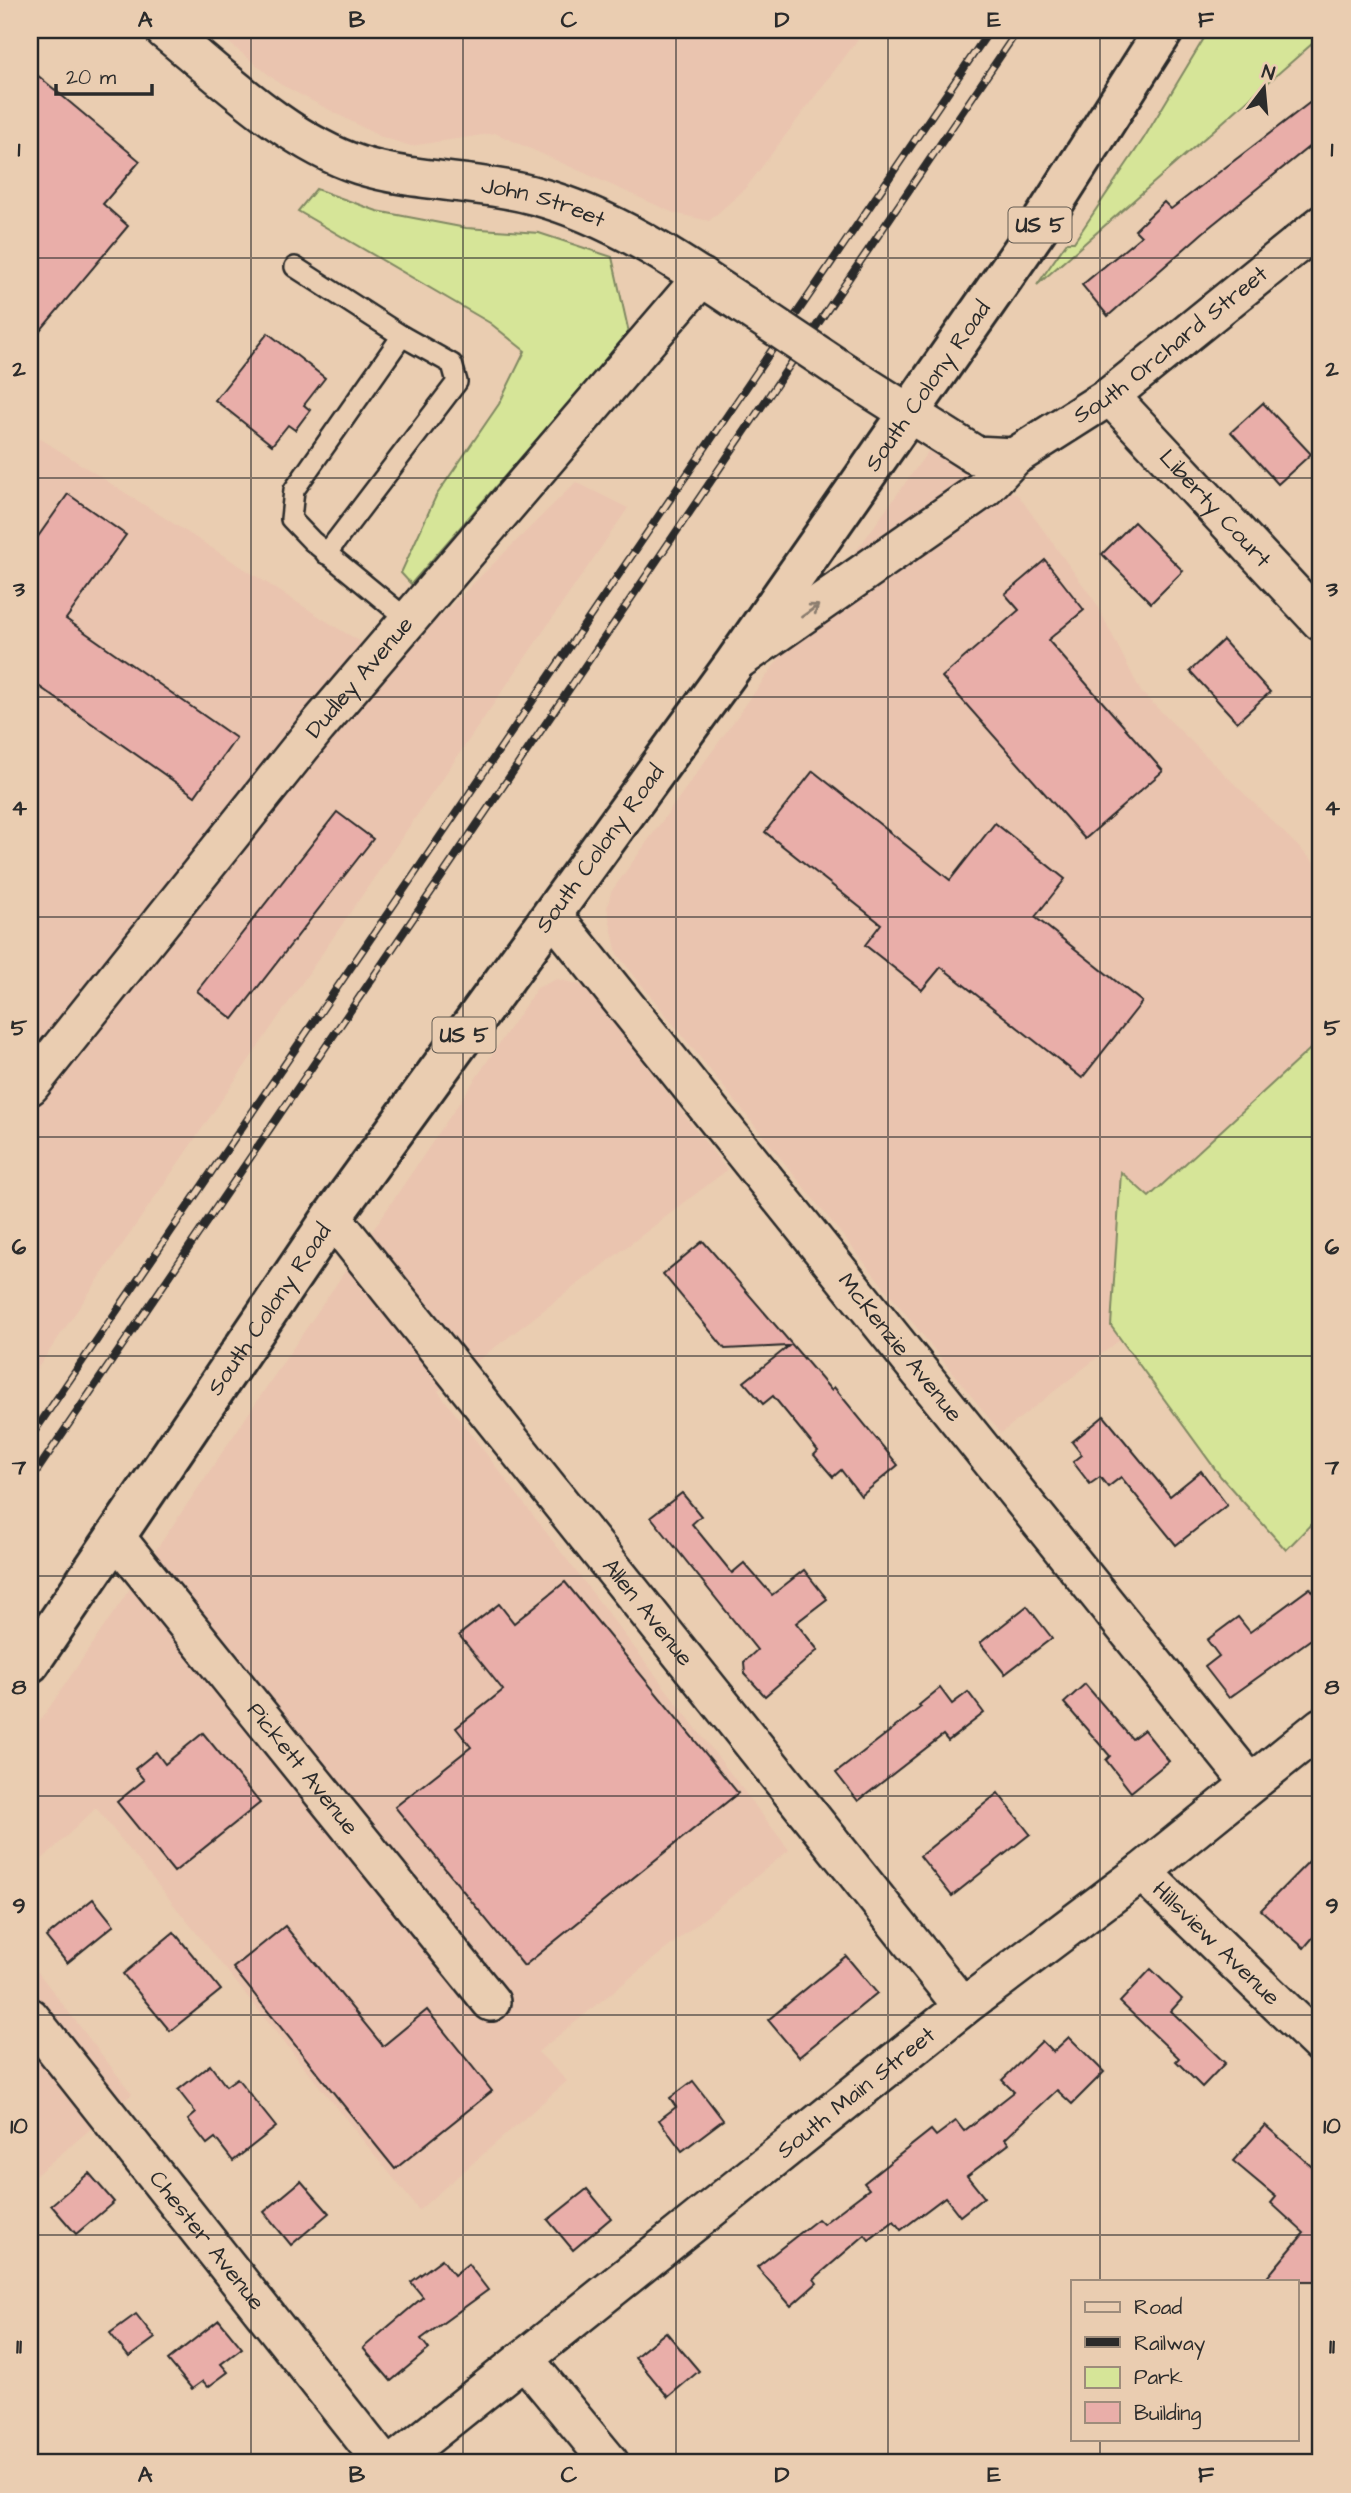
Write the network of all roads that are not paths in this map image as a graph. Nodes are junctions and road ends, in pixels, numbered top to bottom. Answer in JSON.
{"nodes":[{"id":1,"x":163,"y":30,"type":"edge"},
{"id":2,"x":1164,"y":30,"type":"edge"},
{"id":3,"x":1321,"y":225,"type":"edge"},
{"id":4,"x":295,"y":267,"type":"dead end"},
{"id":5,"x":702,"y":277,"type":"junction"},
{"id":6,"x":402,"y":336,"type":"junction"},
{"id":7,"x":1110,"y":396,"type":"junction"},
{"id":8,"x":909,"y":415,"type":"junction"},
{"id":9,"x":1014,"y":457,"type":"junction"},
{"id":10,"x":326,"y":554,"type":"junction"},
{"id":11,"x":408,"y":620,"type":"junction"},
{"id":12,"x":1321,"y":622,"type":"edge"},
{"id":13,"x":734,"y":664,"type":"junction"},
{"id":14,"x":552,"y":914,"type":"junction"},
{"id":15,"x":30,"y":1086,"type":"edge"},
{"id":16,"x":332,"y":1217,"type":"junction"},
{"id":17,"x":115,"y":1536,"type":"junction"},
{"id":18,"x":30,"y":1663,"type":"edge"},
{"id":19,"x":1321,"y":1727,"type":"edge"},
{"id":20,"x":1250,"y":1783,"type":"junction"},
{"id":21,"x":1142,"y":1872,"type":"junction"},
{"id":22,"x":491,"y":2002,"type":"dead end"},
{"id":23,"x":963,"y":2007,"type":"junction"},
{"id":24,"x":30,"y":2017,"type":"edge"},
{"id":25,"x":1321,"y":2045,"type":"edge"},
{"id":26,"x":525,"y":2360,"type":"junction"},
{"id":27,"x":383,"y":2463,"type":"edge"},
{"id":28,"x":394,"y":2463,"type":"edge"},
{"id":29,"x":610,"y":2463,"type":"edge"}],
"edges":[{"from":1,"to":5,"type":"street","name":"John Street"},
{"from":2,"to":8,"type":"main road","name":"South Colony Road","number":"US 5"},
{"from":3,"to":7,"type":"street","name":"South Orchard Street"},
{"from":4,"to":6,"type":"lane"},
{"from":5,"to":8,"type":"street","name":"John Street","bridge":true},
{"from":5,"to":11,"type":"street","name":"Dudley Avenue"},
{"from":6,"to":10,"type":"lane"},
{"from":6,"to":10,"type":"lane"},
{"from":7,"to":9,"type":"street","name":"South Orchard Street"},
{"from":7,"to":12,"type":"street","name":"Liberty Court"},
{"from":8,"to":9,"type":"street"},
{"from":8,"to":13,"type":"main road","name":"South Colony Road","number":"US 5"},
{"from":13,"to":9,"type":"street","name":"South Orchard Street","one_way":true},
{"from":10,"to":11,"type":"lane"},
{"from":11,"to":15,"type":"street","name":"Dudley Avenue"},
{"from":13,"to":14,"type":"main road","name":"South Colony Road","number":"US 5"},
{"from":14,"to":16,"type":"main road","name":"South Colony Road","number":"US 5"},
{"from":14,"to":20,"type":"street","name":"McKenzie Avenue"},
{"from":16,"to":17,"type":"main road","name":"South Colony Road","number":"US 5"},
{"from":16,"to":23,"type":"street","name":"Allen Avenue"},
{"from":17,"to":18,"type":"main road","name":"South Colony Road","number":"US 5"},
{"from":17,"to":22,"type":"street","name":"Pickett Avenue"},
{"from":19,"to":20,"type":"street","name":"South Main Street"},
{"from":20,"to":21,"type":"street","name":"South Main Street"},
{"from":21,"to":23,"type":"street","name":"South Main Street"},
{"from":21,"to":25,"type":"street","name":"Hillsview Avenue"},
{"from":23,"to":26,"type":"street","name":"South Main Street"},
{"from":24,"to":27,"type":"street","name":"Chester Avenue"},
{"from":26,"to":28,"type":"street","name":"South Main Street"},
{"from":26,"to":29,"type":"street"}]}
